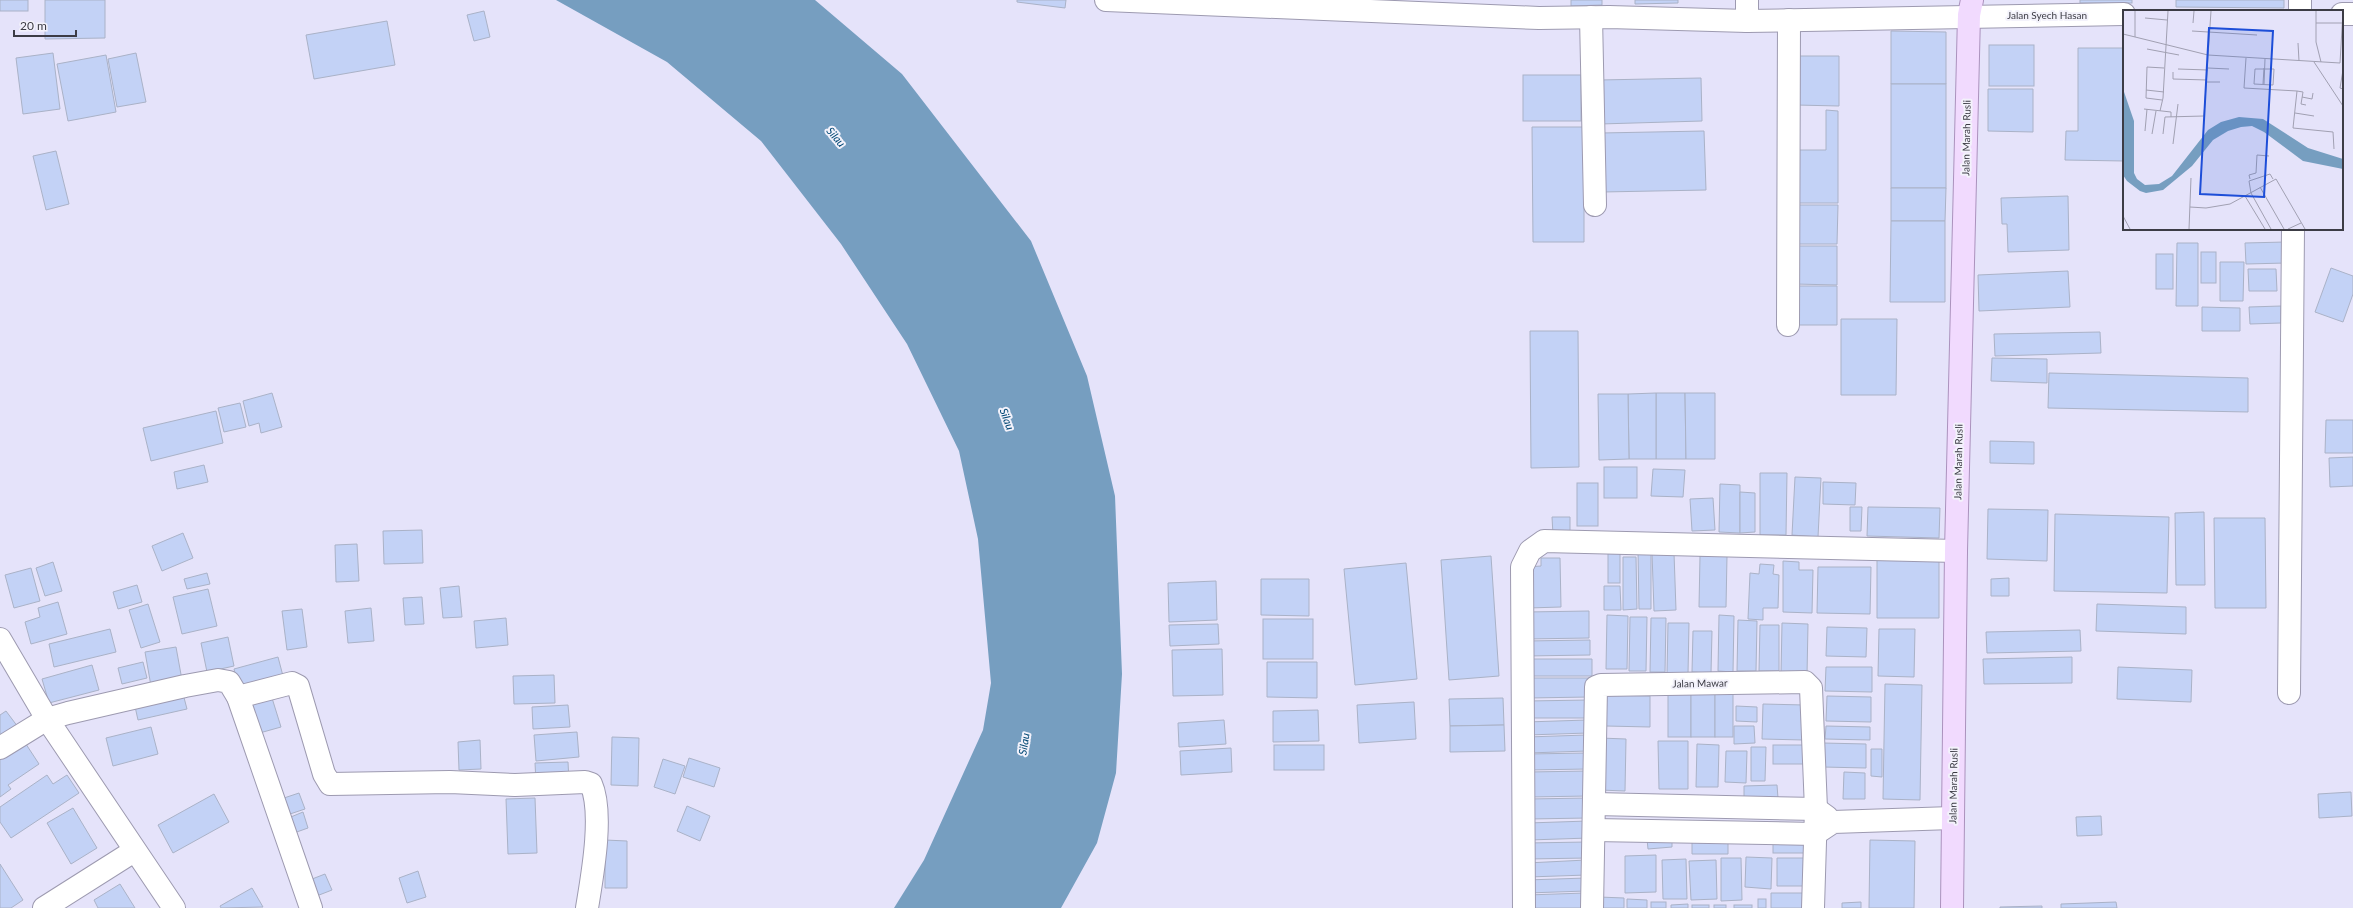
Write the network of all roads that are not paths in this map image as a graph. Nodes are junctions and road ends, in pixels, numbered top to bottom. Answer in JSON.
{"nodes":[{"id":1,"x":1106,"y":0,"type":"edge"},
{"id":2,"x":1971,"y":8,"type":"edge"},
{"id":3,"x":1747,"y":10,"type":"edge"},
{"id":4,"x":1603,"y":11,"type":"edge"},
{"id":5,"x":2123,"y":14,"type":"edge"},
{"id":6,"x":1788,"y":20,"type":"junction"},
{"id":7,"x":1595,"y":205,"type":"dead end"},
{"id":8,"x":2293,"y":230,"type":"edge"},
{"id":9,"x":1788,"y":325,"type":"dead end"},
{"id":10,"x":1956,"y":551,"type":"junction"},
{"id":11,"x":0,"y":639,"type":"edge"},
{"id":12,"x":2289,"y":693,"type":"dead end"},
{"id":13,"x":238,"y":697,"type":"junction"},
{"id":14,"x":47,"y":719,"type":"junction"},
{"id":15,"x":0,"y":748,"type":"edge"},
{"id":16,"x":1595,"y":804,"type":"junction"},
{"id":17,"x":1824,"y":815,"type":"junction"},
{"id":18,"x":1952,"y":818,"type":"junction"},
{"id":19,"x":1594,"y":830,"type":"junction"},
{"id":20,"x":1815,"y":834,"type":"junction"},
{"id":21,"x":134,"y":851,"type":"junction"},
{"id":22,"x":44,"y":908,"type":"edge"},
{"id":23,"x":174,"y":908,"type":"edge"},
{"id":24,"x":311,"y":908,"type":"edge"},
{"id":25,"x":587,"y":908,"type":"edge"},
{"id":26,"x":1524,"y":908,"type":"edge"},
{"id":27,"x":1592,"y":908,"type":"edge"},
{"id":28,"x":1813,"y":908,"type":"edge"},
{"id":29,"x":1952,"y":908,"type":"edge"}],
"edges":[{"from":1,"to":4,"type":"street","name":"Jalan Syech Hasan"},
{"from":2,"to":5,"type":"street","name":"Jalan Syech Hasan"},
{"from":2,"to":6,"type":"street","name":"Jalan Syech Hasan"},
{"from":2,"to":10,"type":"main road","name":"Jalan Marah Rusli"},
{"from":3,"to":4,"type":"street","name":"Jalan Syech Hasan"},
{"from":3,"to":6,"type":"street","name":"Jalan Syech Hasan"},
{"from":4,"to":7,"type":"street"},
{"from":6,"to":9,"type":"street"},
{"from":8,"to":12,"type":"street"},
{"from":10,"to":18,"type":"main road","name":"Jalan Marah Rusli"},
{"from":10,"to":26,"type":"street"},
{"from":11,"to":14,"type":"street"},
{"from":13,"to":14,"type":"street"},
{"from":13,"to":24,"type":"street"},
{"from":13,"to":25,"type":"street"},
{"from":14,"to":15,"type":"street"},
{"from":14,"to":21,"type":"street"},
{"from":16,"to":17,"type":"street"},
{"from":16,"to":17,"type":"street","name":"Jalan Mawar"},
{"from":16,"to":19,"type":"street"},
{"from":17,"to":18,"type":"street"},
{"from":17,"to":20,"type":"street"},
{"from":18,"to":29,"type":"main road","name":"Jalan Marah Rusli"},
{"from":19,"to":20,"type":"street"},
{"from":19,"to":27,"type":"street"},
{"from":20,"to":28,"type":"street"},
{"from":21,"to":22,"type":"street"},
{"from":21,"to":23,"type":"street"}]}
